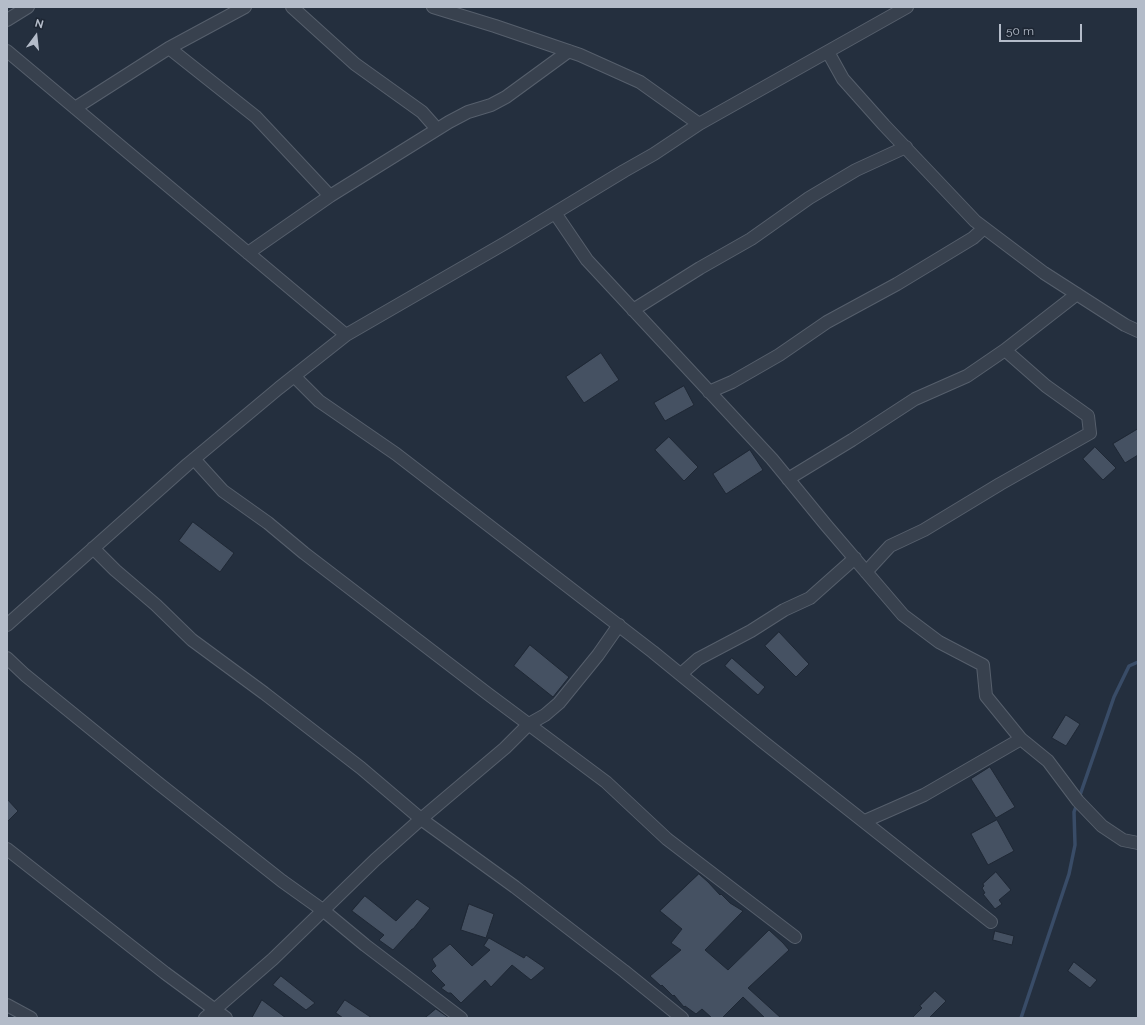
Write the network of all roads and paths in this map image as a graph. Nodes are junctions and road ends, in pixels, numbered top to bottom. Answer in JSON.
{"nodes":[{"id":1,"x":28,"y":7,"type":"edge"},
{"id":2,"x":245,"y":7,"type":"edge"},
{"id":3,"x":292,"y":7,"type":"edge"},
{"id":4,"x":433,"y":7,"type":"edge"},
{"id":5,"x":907,"y":7,"type":"edge"},
{"id":6,"x":7,"y":20,"type":"edge"},
{"id":7,"x":169,"y":48,"type":"junction"},
{"id":8,"x":7,"y":51,"type":"edge"},
{"id":9,"x":569,"y":51,"type":"junction"},
{"id":10,"x":828,"y":52,"type":"junction"},
{"id":11,"x":75,"y":108,"type":"junction"},
{"id":12,"x":699,"y":124,"type":"junction"},
{"id":13,"x":437,"y":129,"type":"junction"},
{"id":14,"x":906,"y":147,"type":"junction"},
{"id":15,"x":330,"y":196,"type":"junction"},
{"id":16,"x":555,"y":213,"type":"junction"},
{"id":17,"x":984,"y":228,"type":"junction"},
{"id":18,"x":248,"y":253,"type":"junction"},
{"id":19,"x":1077,"y":294,"type":"junction"},
{"id":20,"x":633,"y":310,"type":"junction"},
{"id":21,"x":1138,"y":331,"type":"edge"},
{"id":22,"x":346,"y":335,"type":"junction"},
{"id":23,"x":1005,"y":350,"type":"junction"},
{"id":24,"x":294,"y":376,"type":"junction"},
{"id":25,"x":709,"y":392,"type":"junction"},
{"id":26,"x":194,"y":459,"type":"junction"},
{"id":27,"x":788,"y":478,"type":"junction"},
{"id":28,"x":93,"y":548,"type":"junction"},
{"id":29,"x":854,"y":558,"type":"junction"},
{"id":30,"x":866,"y":572,"type":"junction"},
{"id":31,"x":7,"y":625,"type":"edge"},
{"id":32,"x":619,"y":625,"type":"junction"},
{"id":33,"x":7,"y":658,"type":"edge"},
{"id":34,"x":681,"y":674,"type":"junction"},
{"id":35,"x":529,"y":724,"type":"junction"},
{"id":36,"x":1021,"y":739,"type":"junction"},
{"id":37,"x":421,"y":819,"type":"junction"},
{"id":38,"x":865,"y":821,"type":"junction"},
{"id":39,"x":1138,"y":843,"type":"edge"},
{"id":40,"x":7,"y":849,"type":"edge"},
{"id":41,"x":324,"y":911,"type":"junction"},
{"id":42,"x":991,"y":922,"type":"dead end"},
{"id":43,"x":795,"y":937,"type":"dead end"},
{"id":44,"x":7,"y":1005,"type":"edge"},
{"id":45,"x":215,"y":1009,"type":"junction"},
{"id":46,"x":31,"y":1018,"type":"edge"},
{"id":47,"x":205,"y":1018,"type":"edge"},
{"id":48,"x":226,"y":1018,"type":"edge"},
{"id":49,"x":461,"y":1018,"type":"edge"},
{"id":50,"x":682,"y":1018,"type":"edge"}],
"edges":[{"from":1,"to":6,"type":"street"},
{"from":2,"to":7,"type":"street"},
{"from":3,"to":13,"type":"street"},
{"from":4,"to":9,"type":"street"},
{"from":5,"to":10,"type":"street"},
{"from":7,"to":11,"type":"street"},
{"from":7,"to":15,"type":"street"},
{"from":8,"to":11,"type":"street"},
{"from":9,"to":12,"type":"street"},
{"from":9,"to":13,"type":"street"},
{"from":10,"to":12,"type":"street"},
{"from":10,"to":14,"type":"street"},
{"from":11,"to":18,"type":"street"},
{"from":12,"to":16,"type":"street"},
{"from":13,"to":15,"type":"street"},
{"from":14,"to":17,"type":"street"},
{"from":14,"to":20,"type":"street"},
{"from":15,"to":18,"type":"street"},
{"from":16,"to":20,"type":"street"},
{"from":16,"to":22,"type":"street"},
{"from":17,"to":19,"type":"street"},
{"from":17,"to":25,"type":"street"},
{"from":18,"to":22,"type":"street"},
{"from":19,"to":21,"type":"street"},
{"from":19,"to":23,"type":"street"},
{"from":20,"to":25,"type":"street"},
{"from":22,"to":24,"type":"street"},
{"from":23,"to":27,"type":"street"},
{"from":23,"to":30,"type":"street"},
{"from":24,"to":26,"type":"street"},
{"from":24,"to":32,"type":"street"},
{"from":25,"to":27,"type":"street"},
{"from":26,"to":28,"type":"street"},
{"from":26,"to":35,"type":"street"},
{"from":27,"to":29,"type":"street"},
{"from":28,"to":31,"type":"street"},
{"from":28,"to":37,"type":"street"},
{"from":29,"to":30,"type":"street"},
{"from":29,"to":34,"type":"street"},
{"from":30,"to":36,"type":"street"},
{"from":32,"to":34,"type":"street"},
{"from":32,"to":35,"type":"street"},
{"from":33,"to":41,"type":"street"},
{"from":34,"to":38,"type":"street"},
{"from":35,"to":37,"type":"street"},
{"from":35,"to":43,"type":"street"},
{"from":36,"to":38,"type":"street"},
{"from":36,"to":39,"type":"street"},
{"from":37,"to":41,"type":"street"},
{"from":37,"to":50,"type":"street"},
{"from":38,"to":42,"type":"street"},
{"from":40,"to":45,"type":"street"},
{"from":41,"to":45,"type":"street"},
{"from":41,"to":49,"type":"street"},
{"from":44,"to":46,"type":"street"},
{"from":45,"to":47,"type":"street"},
{"from":45,"to":48,"type":"street"}]}
